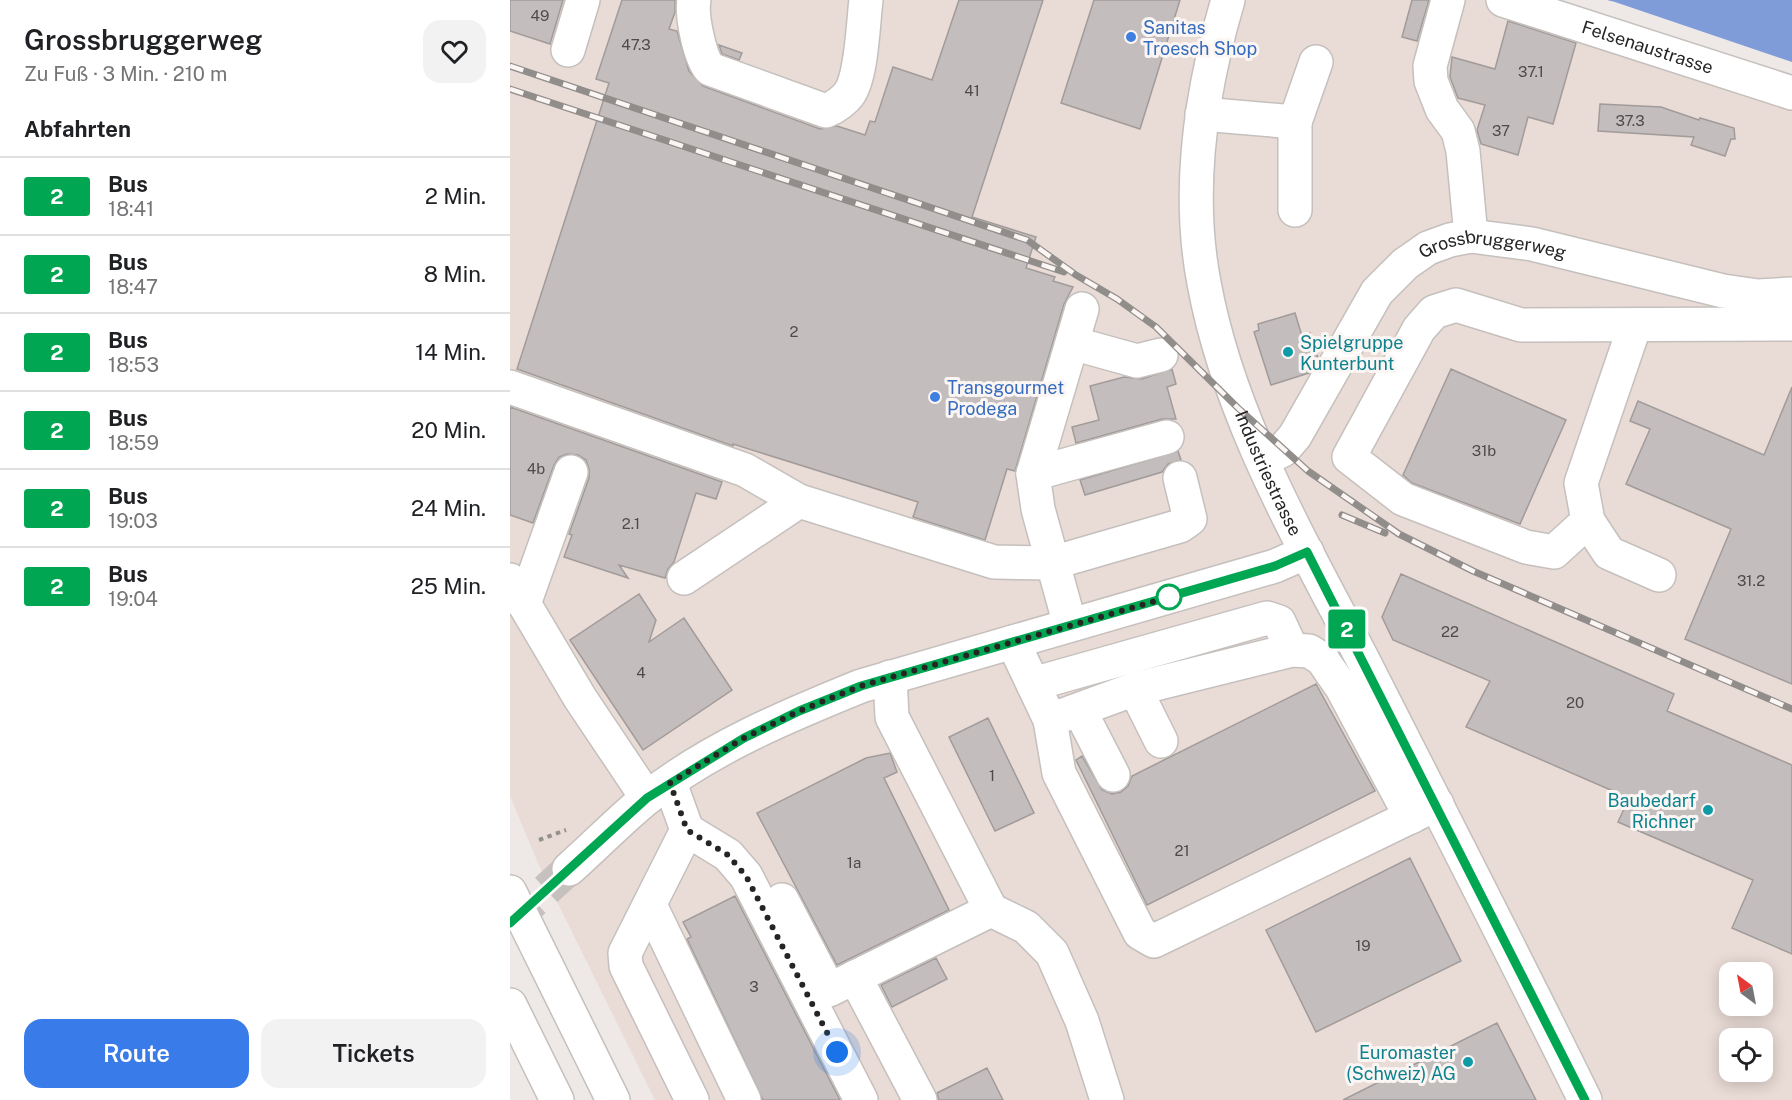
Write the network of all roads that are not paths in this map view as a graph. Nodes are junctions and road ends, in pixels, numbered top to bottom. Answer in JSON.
{"nodes":[{"id":1,"x":583,"y":0,"type":"edge"},
{"id":2,"x":694,"y":0,"type":"edge"},
{"id":3,"x":866,"y":0,"type":"edge"},
{"id":4,"x":1228,"y":0,"type":"edge"},
{"id":5,"x":1448,"y":0,"type":"edge"},
{"id":6,"x":1503,"y":0,"type":"edge"},
{"id":7,"x":568,"y":50,"type":"dead end"},
{"id":8,"x":1316,"y":62,"type":"dead end"},
{"id":9,"x":1792,"y":93,"type":"edge"},
{"id":10,"x":1202,"y":114,"type":"junction"},
{"id":11,"x":1295,"y":122,"type":"junction"},
{"id":12,"x":1295,"y":210,"type":"dead end"},
{"id":13,"x":1471,"y":236,"type":"junction"},
{"id":14,"x":1792,"y":294,"type":"edge"},
{"id":15,"x":1082,"y":309,"type":"dead end"},
{"id":16,"x":1635,"y":324,"type":"junction"},
{"id":17,"x":1792,"y":324,"type":"edge"},
{"id":18,"x":1072,"y":343,"type":"junction"},
{"id":19,"x":1161,"y":355,"type":"dead end"},
{"id":20,"x":510,"y":387,"type":"edge"},
{"id":21,"x":1167,"y":437,"type":"dead end"},
{"id":22,"x":1263,"y":460,"type":"junction"},
{"id":23,"x":571,"y":472,"type":"dead end"},
{"id":24,"x":1033,"y":474,"type":"junction"},
{"id":25,"x":1180,"y":478,"type":"dead end"},
{"id":26,"x":799,"y":501,"type":"junction"},
{"id":27,"x":1588,"y":521,"type":"junction"},
{"id":28,"x":1307,"y":552,"type":"junction"},
{"id":29,"x":1052,"y":563,"type":"junction"},
{"id":30,"x":1659,"y":575,"type":"dead end"},
{"id":31,"x":684,"y":578,"type":"dead end"},
{"id":32,"x":517,"y":592,"type":"edge"},
{"id":33,"x":1070,"y":625,"type":"junction"},
{"id":34,"x":1012,"y":642,"type":"junction"},
{"id":35,"x":1292,"y":650,"type":"junction"},
{"id":36,"x":890,"y":677,"type":"junction"},
{"id":37,"x":1033,"y":684,"type":"junction"},
{"id":38,"x":1135,"y":689,"type":"junction"},
{"id":39,"x":1065,"y":715,"type":"junction"},
{"id":40,"x":1161,"y":741,"type":"dead end"},
{"id":41,"x":1113,"y":775,"type":"dead end"},
{"id":42,"x":659,"y":790,"type":"junction"},
{"id":43,"x":1424,"y":811,"type":"junction"},
{"id":44,"x":687,"y":830,"type":"junction"},
{"id":45,"x":569,"y":869,"type":"tunnel mouth"},
{"id":46,"x":510,"y":892,"type":"edge"},
{"id":47,"x":782,"y":900,"type":"dead end"},
{"id":48,"x":650,"y":905,"type":"junction"},
{"id":49,"x":991,"y":910,"type":"junction"},
{"id":50,"x":855,"y":978,"type":"junction"},
{"id":51,"x":510,"y":1005,"type":"edge"},
{"id":52,"x":557,"y":1100,"type":"edge"},
{"id":53,"x":613,"y":1100,"type":"edge"},
{"id":54,"x":692,"y":1100,"type":"edge"},
{"id":55,"x":744,"y":1100,"type":"edge"},
{"id":56,"x":861,"y":1100,"type":"edge"},
{"id":57,"x":920,"y":1100,"type":"edge"},
{"id":58,"x":1107,"y":1100,"type":"edge"},
{"id":59,"x":1585,"y":1100,"type":"edge"}],
"edges":[{"from":1,"to":7,"type":"main road"},
{"from":2,"to":3,"type":"main road"},
{"from":4,"to":10,"type":"main road","name":"Industriestrasse"},
{"from":5,"to":13,"type":"main road"},
{"from":6,"to":9,"type":"main road","name":"Felsenaustrasse"},
{"from":8,"to":11,"type":"main road"},
{"from":10,"to":11,"type":"main road"},
{"from":10,"to":22,"type":"main road","name":"Industriestrasse"},
{"from":11,"to":12,"type":"main road"},
{"from":13,"to":14,"type":"main road","name":"Grossbruggerweg"},
{"from":13,"to":22,"type":"main road","name":"Grossbruggerweg"},
{"from":15,"to":18,"type":"main road"},
{"from":16,"to":17,"type":"main road"},
{"from":16,"to":27,"type":"main road"},
{"from":16,"to":27,"type":"main road"},
{"from":18,"to":19,"type":"main road"},
{"from":18,"to":24,"type":"main road"},
{"from":20,"to":26,"type":"main road"},
{"from":21,"to":24,"type":"main road"},
{"from":22,"to":28,"type":"main road","name":"Industriestrasse"},
{"from":23,"to":32,"type":"main road"},
{"from":24,"to":29,"type":"main road"},
{"from":25,"to":29,"type":"main road"},
{"from":26,"to":29,"type":"main road"},
{"from":26,"to":31,"type":"main road"},
{"from":27,"to":30,"type":"main road"},
{"from":28,"to":33,"type":"main road"},
{"from":28,"to":43,"type":"main road","name":"Industriestrasse"},
{"from":29,"to":33,"type":"main road"},
{"from":32,"to":42,"type":"main road"},
{"from":33,"to":34,"type":"main road"},
{"from":34,"to":36,"type":"main road"},
{"from":34,"to":37,"type":"main road"},
{"from":35,"to":37,"type":"main road"},
{"from":35,"to":38,"type":"main road"},
{"from":35,"to":43,"type":"main road"},
{"from":36,"to":42,"type":"main road"},
{"from":36,"to":49,"type":"main road"},
{"from":37,"to":39,"type":"main road"},
{"from":38,"to":39,"type":"main road"},
{"from":38,"to":40,"type":"main road"},
{"from":39,"to":41,"type":"main road"},
{"from":39,"to":43,"type":"main road"},
{"from":42,"to":44,"type":"main road"},
{"from":42,"to":45,"type":"main road"},
{"from":43,"to":59,"type":"main road","name":"Industriestrasse"},
{"from":44,"to":48,"type":"main road"},
{"from":44,"to":56,"type":"main road"},
{"from":46,"to":53,"type":"main road"},
{"from":47,"to":50,"type":"main road"},
{"from":48,"to":54,"type":"main road"},
{"from":48,"to":55,"type":"main road"},
{"from":49,"to":50,"type":"main road"},
{"from":49,"to":58,"type":"main road"},
{"from":50,"to":57,"type":"main road"},
{"from":51,"to":52,"type":"main road"}]}
